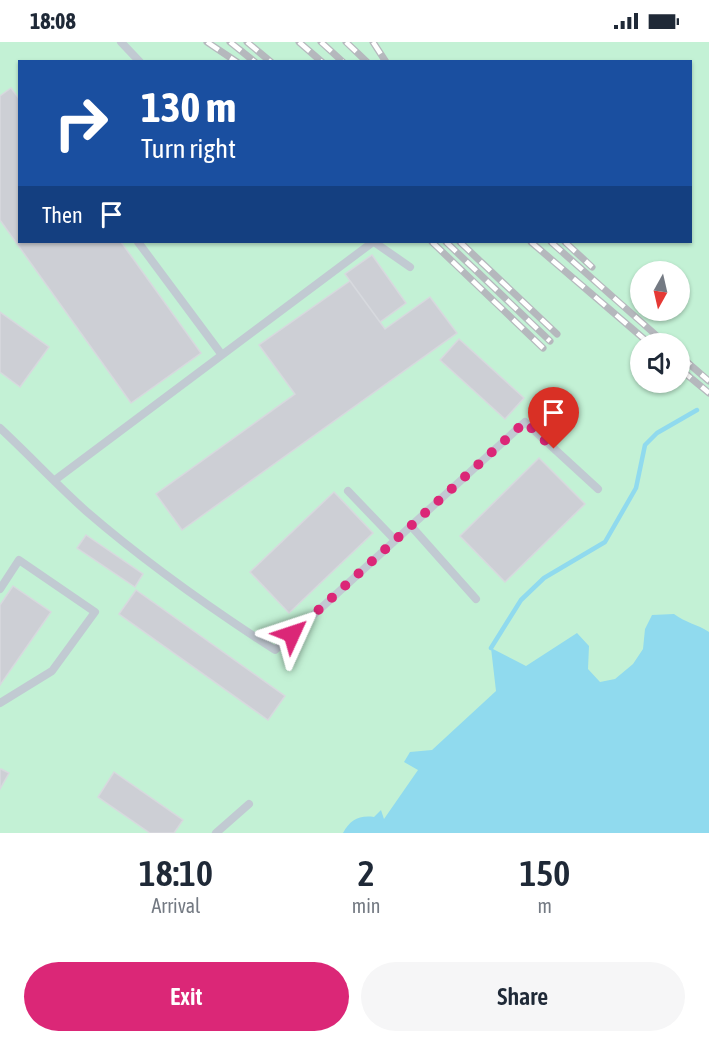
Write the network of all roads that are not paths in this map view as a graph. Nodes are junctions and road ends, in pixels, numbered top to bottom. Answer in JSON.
{"nodes":[{"id":1,"x":121,"y":42,"type":"edge"},
{"id":2,"x":138,"y":60,"type":"edge"},
{"id":3,"x":139,"y":243,"type":"edge"},
{"id":4,"x":373,"y":243,"type":"edge"},
{"id":5,"x":375,"y":243,"type":"edge"},
{"id":6,"x":410,"y":267,"type":"dead end"},
{"id":7,"x":222,"y":355,"type":"junction"},
{"id":8,"x":0,"y":428,"type":"edge"},
{"id":9,"x":55,"y":480,"type":"junction"},
{"id":10,"x":598,"y":489,"type":"dead end"},
{"id":11,"x":348,"y":491,"type":"dead end"},
{"id":12,"x":411,"y":526,"type":"junction"},
{"id":13,"x":395,"y":540,"type":"junction"},
{"id":14,"x":0,"y":589,"type":"edge"},
{"id":15,"x":476,"y":599,"type":"dead end"},
{"id":16,"x":0,"y":703,"type":"edge"},
{"id":17,"x":249,"y":804,"type":"dead end"},
{"id":18,"x":216,"y":833,"type":"edge"}],
"edges":[{"from":1,"to":2,"type":"lane"},
{"from":3,"to":7,"type":"lane"},
{"from":4,"to":7,"type":"lane"},
{"from":5,"to":6,"type":"lane"},
{"from":7,"to":9,"type":"lane"},
{"from":8,"to":9,"type":"lane"},
{"from":9,"to":13,"type":"lane"},
{"from":10,"to":12,"type":"lane"},
{"from":11,"to":13,"type":"lane"},
{"from":12,"to":13,"type":"lane"},
{"from":12,"to":15,"type":"lane"},
{"from":14,"to":16,"type":"lane"},
{"from":17,"to":18,"type":"lane"}]}
